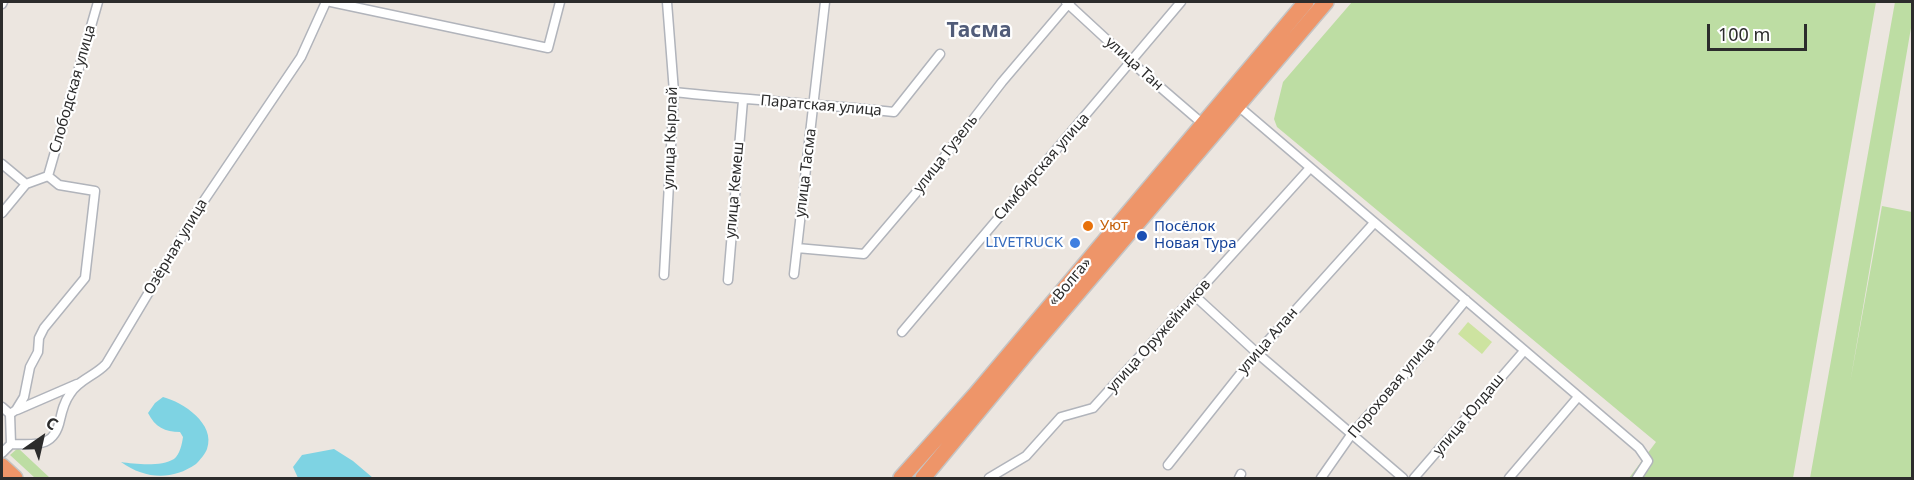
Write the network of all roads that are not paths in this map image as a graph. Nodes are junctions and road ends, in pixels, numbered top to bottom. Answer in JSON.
{"nodes":[{"id":1,"x":98,"y":2,"type":"edge"},
{"id":2,"x":329,"y":2,"type":"edge"},
{"id":3,"x":560,"y":2,"type":"edge"},
{"id":4,"x":667,"y":2,"type":"edge"},
{"id":5,"x":825,"y":2,"type":"edge"},
{"id":6,"x":1068,"y":2,"type":"edge"},
{"id":7,"x":1181,"y":2,"type":"edge"},
{"id":8,"x":1306,"y":2,"type":"edge"},
{"id":9,"x":1326,"y":2,"type":"edge"},
{"id":10,"x":940,"y":54,"type":"dead end"},
{"id":11,"x":1131,"y":62,"type":"junction"},
{"id":12,"x":674,"y":92,"type":"junction"},
{"id":13,"x":743,"y":100,"type":"junction"},
{"id":14,"x":814,"y":103,"type":"junction"},
{"id":15,"x":1237,"y":105,"type":"junction"},
{"id":16,"x":1203,"y":124,"type":"junction"},
{"id":17,"x":2,"y":164,"type":"edge"},
{"id":18,"x":1310,"y":168,"type":"junction"},
{"id":19,"x":48,"y":176,"type":"junction"},
{"id":20,"x":26,"y":184,"type":"junction"},
{"id":21,"x":2,"y":213,"type":"edge"},
{"id":22,"x":1374,"y":223,"type":"junction"},
{"id":23,"x":797,"y":248,"type":"junction"},
{"id":24,"x":794,"y":274,"type":"dead end"},
{"id":25,"x":664,"y":275,"type":"dead end"},
{"id":26,"x":728,"y":280,"type":"dead end"},
{"id":27,"x":1195,"y":296,"type":"junction"},
{"id":28,"x":1466,"y":300,"type":"junction"},
{"id":29,"x":902,"y":332,"type":"dead end"},
{"id":30,"x":1524,"y":351,"type":"junction"},
{"id":31,"x":1257,"y":353,"type":"junction"},
{"id":32,"x":77,"y":384,"type":"junction"},
{"id":33,"x":1578,"y":397,"type":"junction"},
{"id":34,"x":2,"y":407,"type":"edge"},
{"id":35,"x":13,"y":412,"type":"junction"},
{"id":36,"x":1351,"y":435,"type":"junction"},
{"id":37,"x":11,"y":444,"type":"junction"},
{"id":38,"x":2,"y":453,"type":"edge"},
{"id":39,"x":1168,"y":465,"type":"dead end"},
{"id":40,"x":2,"y":466,"type":"edge"},
{"id":41,"x":15,"y":478,"type":"edge"},
{"id":42,"x":901,"y":478,"type":"edge"},
{"id":43,"x":923,"y":478,"type":"edge"},
{"id":44,"x":989,"y":478,"type":"edge"},
{"id":45,"x":1321,"y":478,"type":"edge"},
{"id":46,"x":1403,"y":478,"type":"edge"},
{"id":47,"x":1414,"y":478,"type":"edge"},
{"id":48,"x":1509,"y":478,"type":"edge"},
{"id":49,"x":1637,"y":478,"type":"edge"}],
"edges":[{"from":1,"to":19,"type":"street","name":"Слободская улица"},
{"from":2,"to":3,"type":"street"},
{"from":2,"to":32,"type":"street","name":"Озёрная улица"},
{"from":4,"to":12,"type":"street","name":"улица Кырлай"},
{"from":5,"to":14,"type":"street","name":"улица Тасма"},
{"from":6,"to":11,"type":"street","name":"улица Тан"},
{"from":6,"to":23,"type":"street","name":"улица Гузель"},
{"from":7,"to":11,"type":"street","name":"Симбирская улица"},
{"from":8,"to":16,"type":"highway","name":"«Волга»"},
{"from":9,"to":15,"type":"highway","name":"«Волга»"},
{"from":10,"to":14,"type":"street","name":"Паратская улица"},
{"from":11,"to":16,"type":"street","name":"улица Тан"},
{"from":11,"to":29,"type":"street","name":"Симбирская улица"},
{"from":12,"to":13,"type":"street","name":"Паратская улица"},
{"from":12,"to":25,"type":"street","name":"улица Кырлай"},
{"from":13,"to":14,"type":"street","name":"Паратская улица"},
{"from":13,"to":26,"type":"street","name":"улица Кемеш"},
{"from":14,"to":23,"type":"street","name":"улица Тасма"},
{"from":15,"to":18,"type":"street"},
{"from":15,"to":43,"type":"highway","name":"«Волга»"},
{"from":16,"to":42,"type":"highway","name":"«Волга»"},
{"from":17,"to":20,"type":"street"},
{"from":18,"to":22,"type":"street"},
{"from":18,"to":27,"type":"street","name":"улица Оружейников"},
{"from":19,"to":20,"type":"street"},
{"from":19,"to":35,"type":"street"},
{"from":20,"to":21,"type":"street"},
{"from":22,"to":28,"type":"street"},
{"from":22,"to":31,"type":"street","name":"улица Алан"},
{"from":23,"to":24,"type":"street","name":"улица Тасма"},
{"from":27,"to":31,"type":"street"},
{"from":27,"to":44,"type":"street","name":"улица Оружейников"},
{"from":28,"to":30,"type":"street"},
{"from":28,"to":36,"type":"street","name":"Пороховая улица"},
{"from":30,"to":33,"type":"street"},
{"from":30,"to":47,"type":"street","name":"улица Юлдаш"},
{"from":31,"to":36,"type":"street"},
{"from":31,"to":39,"type":"street","name":"улица Алан"},
{"from":32,"to":35,"type":"street"},
{"from":32,"to":37,"type":"street","name":"Озёрная улица"},
{"from":33,"to":48,"type":"street"},
{"from":33,"to":49,"type":"street"},
{"from":34,"to":35,"type":"street"},
{"from":35,"to":37,"type":"street"},
{"from":36,"to":45,"type":"street","name":"Пороховая улица"},
{"from":36,"to":46,"type":"street"},
{"from":37,"to":38,"type":"street"},
{"from":40,"to":41,"type":"highway"}]}
